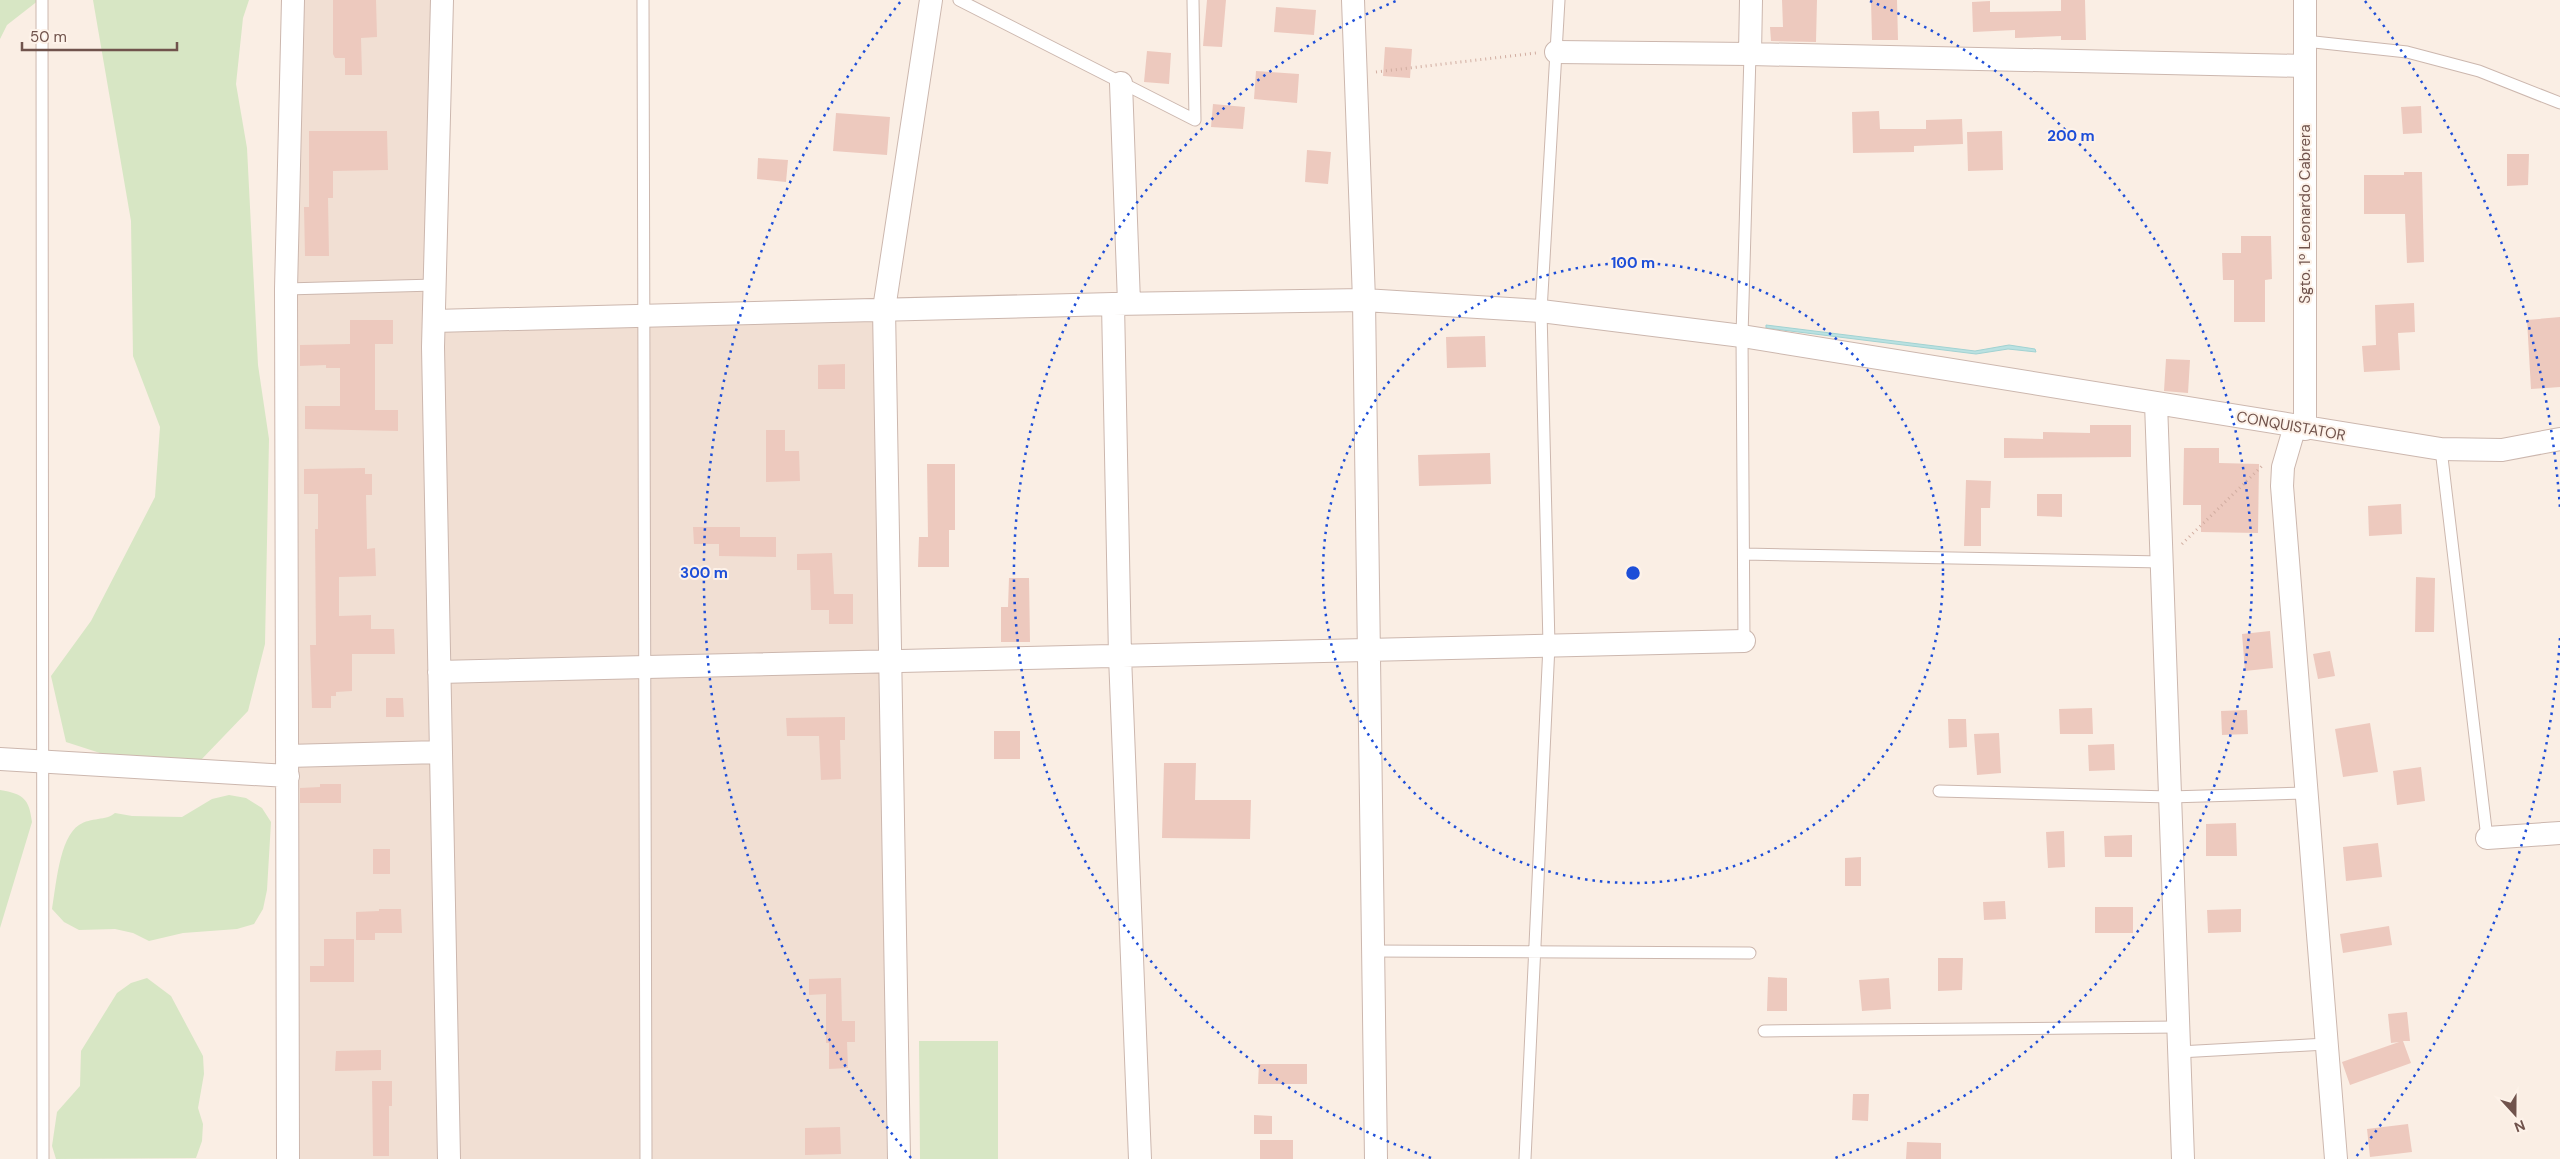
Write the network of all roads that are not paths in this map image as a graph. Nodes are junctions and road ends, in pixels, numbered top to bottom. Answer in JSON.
{"nodes":[{"id":1,"x":42,"y":0,"type":"edge"},
{"id":2,"x":293,"y":0,"type":"edge"},
{"id":3,"x":442,"y":0,"type":"edge"},
{"id":4,"x":643,"y":0,"type":"edge"},
{"id":5,"x":931,"y":0,"type":"edge"},
{"id":6,"x":959,"y":0,"type":"edge"},
{"id":7,"x":1193,"y":0,"type":"edge"},
{"id":8,"x":1353,"y":0,"type":"edge"},
{"id":9,"x":1560,"y":0,"type":"edge"},
{"id":10,"x":1751,"y":0,"type":"edge"},
{"id":11,"x":2306,"y":0,"type":"edge"},
{"id":12,"x":2305,"y":41,"type":"junction"},
{"id":13,"x":1556,"y":52,"type":"junction"},
{"id":14,"x":1750,"y":54,"type":"junction"},
{"id":15,"x":2305,"y":66,"type":"junction"},
{"id":16,"x":1121,"y":83,"type":"junction"},
{"id":17,"x":2560,"y":103,"type":"edge"},
{"id":18,"x":435,"y":285,"type":"junction"},
{"id":19,"x":286,"y":289,"type":"junction"},
{"id":20,"x":1364,"y":300,"type":"junction"},
{"id":21,"x":1121,"y":304,"type":"junction"},
{"id":22,"x":884,"y":309,"type":"junction"},
{"id":23,"x":1541,"y":311,"type":"junction"},
{"id":24,"x":644,"y":315,"type":"junction"},
{"id":25,"x":434,"y":321,"type":"junction"},
{"id":26,"x":1742,"y":336,"type":"junction"},
{"id":27,"x":2156,"y":403,"type":"junction"},
{"id":28,"x":2300,"y":427,"type":"junction"},
{"id":29,"x":2560,"y":439,"type":"edge"},
{"id":30,"x":2441,"y":449,"type":"junction"},
{"id":31,"x":1744,"y":554,"type":"junction"},
{"id":32,"x":2162,"y":562,"type":"junction"},
{"id":33,"x":1744,"y":641,"type":"joint"},
{"id":34,"x":1549,"y":646,"type":"junction"},
{"id":35,"x":1369,"y":649,"type":"junction"},
{"id":36,"x":1120,"y":656,"type":"junction"},
{"id":37,"x":889,"y":661,"type":"junction"},
{"id":38,"x":645,"y":667,"type":"junction"},
{"id":39,"x":440,"y":672,"type":"junction"},
{"id":40,"x":441,"y":752,"type":"junction"},
{"id":41,"x":0,"y":759,"type":"edge"},
{"id":42,"x":43,"y":762,"type":"junction"},
{"id":43,"x":288,"y":766,"type":"junction"},
{"id":44,"x":1939,"y":791,"type":"dead end"},
{"id":45,"x":2306,"y":793,"type":"junction"},
{"id":46,"x":2170,"y":797,"type":"junction"},
{"id":47,"x":2560,"y":833,"type":"edge"},
{"id":48,"x":2488,"y":838,"type":"joint"},
{"id":49,"x":1373,"y":951,"type":"junction"},
{"id":50,"x":1534,"y":951,"type":"junction"},
{"id":51,"x":1750,"y":953,"type":"dead end"},
{"id":52,"x":2178,"y":1027,"type":"junction"},
{"id":53,"x":1764,"y":1031,"type":"dead end"},
{"id":54,"x":2326,"y":1044,"type":"junction"},
{"id":55,"x":2179,"y":1052,"type":"junction"},
{"id":56,"x":43,"y":1159,"type":"edge"},
{"id":57,"x":288,"y":1159,"type":"edge"},
{"id":58,"x":449,"y":1159,"type":"edge"},
{"id":59,"x":646,"y":1159,"type":"edge"},
{"id":60,"x":899,"y":1159,"type":"edge"},
{"id":61,"x":1140,"y":1159,"type":"edge"},
{"id":62,"x":1376,"y":1159,"type":"edge"},
{"id":63,"x":1525,"y":1159,"type":"edge"},
{"id":64,"x":2183,"y":1159,"type":"edge"},
{"id":65,"x":2336,"y":1159,"type":"edge"}],
"edges":[{"from":1,"to":42,"type":"lane"},
{"from":2,"to":19,"type":"street"},
{"from":3,"to":18,"type":"street"},
{"from":4,"to":24,"type":"lane"},
{"from":5,"to":22,"type":"street"},
{"from":6,"to":16,"type":"lane"},
{"from":7,"to":16,"type":"lane"},
{"from":8,"to":20,"type":"street"},
{"from":9,"to":13,"type":"lane"},
{"from":10,"to":14,"type":"street"},
{"from":11,"to":12,"type":"street","name":"Sgto. 1º Leonardo Cabrera"},
{"from":12,"to":15,"type":"street","name":"Sgto. 1º Leonardo Cabrera"},
{"from":12,"to":17,"type":"lane"},
{"from":13,"to":14,"type":"street"},
{"from":13,"to":23,"type":"lane"},
{"from":14,"to":15,"type":"street"},
{"from":14,"to":26,"type":"lane"},
{"from":15,"to":28,"type":"street","name":"Sgto. 1º Leonardo Cabrera"},
{"from":16,"to":21,"type":"street"},
{"from":18,"to":19,"type":"lane"},
{"from":18,"to":25,"type":"street"},
{"from":19,"to":43,"type":"street"},
{"from":20,"to":21,"type":"street","name":"CONQUISTATOR"},
{"from":20,"to":23,"type":"street","name":"CONQUISTATOR"},
{"from":20,"to":35,"type":"street"},
{"from":21,"to":22,"type":"street","name":"CONQUISTATOR"},
{"from":21,"to":36,"type":"street"},
{"from":22,"to":24,"type":"street","name":"CONQUISTATOR"},
{"from":22,"to":37,"type":"street"},
{"from":23,"to":26,"type":"street","name":"CONQUISTATOR"},
{"from":23,"to":34,"type":"lane"},
{"from":24,"to":25,"type":"street","name":"CONQUISTATOR"},
{"from":24,"to":38,"type":"lane"},
{"from":25,"to":39,"type":"street"},
{"from":26,"to":27,"type":"street","name":"CONQUISTATOR"},
{"from":26,"to":31,"type":"lane"},
{"from":27,"to":28,"type":"street","name":"CONQUISTATOR"},
{"from":27,"to":32,"type":"street"},
{"from":28,"to":30,"type":"street","name":"CONQUISTATOR"},
{"from":28,"to":45,"type":"street","name":"Sgto. 1º Leonardo Cabrera"},
{"from":29,"to":30,"type":"street","name":"CONQUISTATOR"},
{"from":30,"to":48,"type":"lane"},
{"from":31,"to":32,"type":"lane"},
{"from":31,"to":33,"type":"lane"},
{"from":32,"to":46,"type":"street"},
{"from":33,"to":34,"type":"street"},
{"from":34,"to":35,"type":"street"},
{"from":34,"to":50,"type":"lane"},
{"from":35,"to":36,"type":"street"},
{"from":35,"to":49,"type":"street"},
{"from":36,"to":37,"type":"street"},
{"from":36,"to":61,"type":"street"},
{"from":37,"to":38,"type":"street"},
{"from":37,"to":60,"type":"street"},
{"from":38,"to":39,"type":"street"},
{"from":38,"to":59,"type":"lane"},
{"from":39,"to":40,"type":"street"},
{"from":40,"to":43,"type":"street"},
{"from":40,"to":58,"type":"street"},
{"from":41,"to":42,"type":"street"},
{"from":42,"to":43,"type":"street"},
{"from":42,"to":56,"type":"lane"},
{"from":43,"to":57,"type":"street"},
{"from":44,"to":46,"type":"lane"},
{"from":45,"to":46,"type":"lane"},
{"from":45,"to":54,"type":"street","name":"Sgto. 1º Leonardo Cabrera"},
{"from":46,"to":52,"type":"street"},
{"from":47,"to":48,"type":"street"},
{"from":49,"to":50,"type":"lane"},
{"from":49,"to":62,"type":"street"},
{"from":50,"to":51,"type":"lane"},
{"from":50,"to":63,"type":"lane"},
{"from":52,"to":53,"type":"lane"},
{"from":52,"to":55,"type":"street"},
{"from":54,"to":55,"type":"lane"},
{"from":54,"to":65,"type":"street","name":"Sgto. 1º Leonardo Cabrera"},
{"from":55,"to":64,"type":"street"}]}
